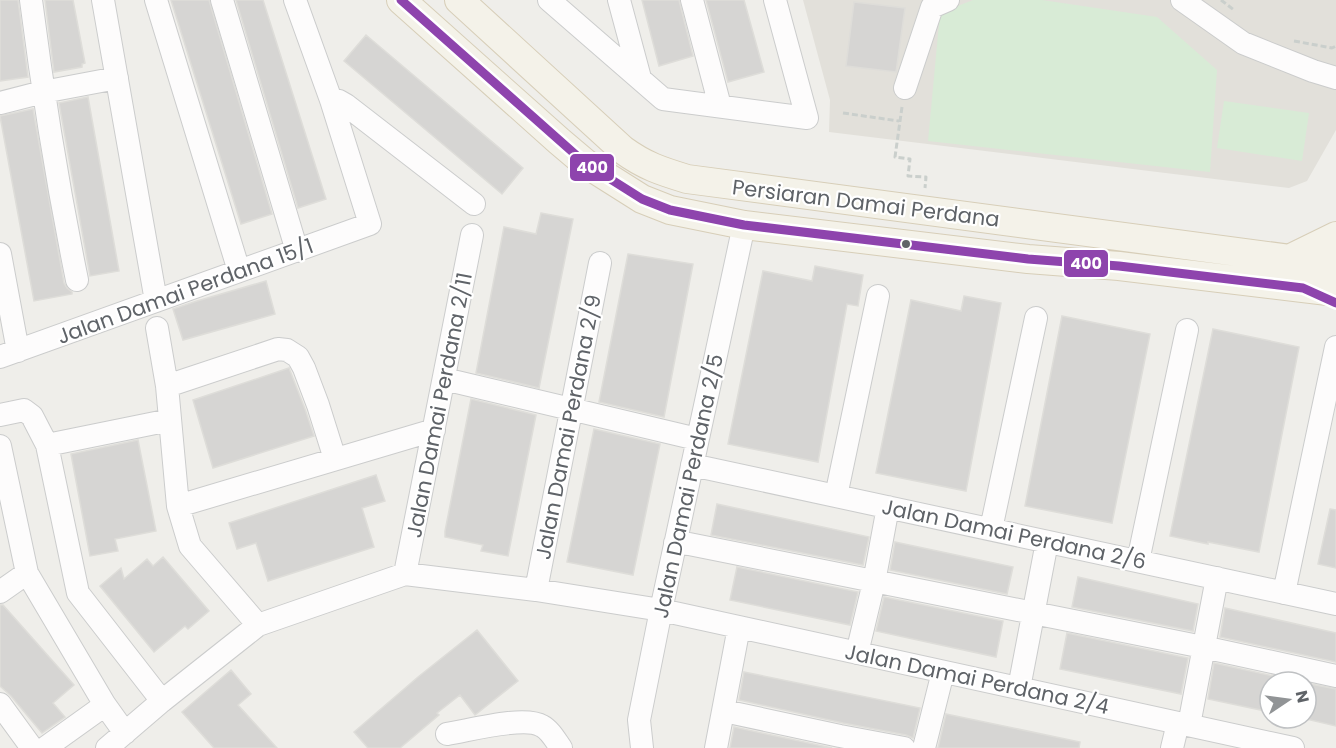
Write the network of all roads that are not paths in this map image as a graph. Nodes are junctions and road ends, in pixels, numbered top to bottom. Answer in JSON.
{"nodes":[{"id":1,"x":31,"y":0,"type":"edge"},
{"id":2,"x":103,"y":0,"type":"edge"},
{"id":3,"x":222,"y":0,"type":"edge"},
{"id":4,"x":295,"y":0,"type":"edge"},
{"id":5,"x":401,"y":0,"type":"edge"},
{"id":6,"x":459,"y":0,"type":"edge"},
{"id":7,"x":549,"y":0,"type":"edge"},
{"id":8,"x":619,"y":0,"type":"edge"},
{"id":9,"x":692,"y":0,"type":"edge"},
{"id":10,"x":775,"y":0,"type":"edge"},
{"id":11,"x":948,"y":0,"type":"edge"},
{"id":12,"x":1182,"y":0,"type":"edge"},
{"id":13,"x":155,"y":1,"type":"edge"},
{"id":14,"x":1336,"y":64,"type":"edge"},
{"id":15,"x":1313,"y":71,"type":"junction"},
{"id":16,"x":117,"y":78,"type":"junction"},
{"id":17,"x":640,"y":78,"type":"junction"},
{"id":18,"x":1336,"y":78,"type":"edge"},
{"id":19,"x":905,"y":88,"type":"dead end"},
{"id":20,"x":43,"y":92,"type":"junction"},
{"id":21,"x":331,"y":100,"type":"junction"},
{"id":22,"x":0,"y":103,"type":"edge"},
{"id":23,"x":720,"y":106,"type":"junction"},
{"id":24,"x":590,"y":121,"type":"junction"},
{"id":25,"x":559,"y":141,"type":"junction"},
{"id":26,"x":474,"y":204,"type":"dead end"},
{"id":27,"x":744,"y":225,"type":"junction"},
{"id":28,"x":472,"y":235,"type":"dead end"},
{"id":29,"x":1336,"y":236,"type":"edge"},
{"id":30,"x":297,"y":251,"type":"junction"},
{"id":31,"x":0,"y":254,"type":"edge"},
{"id":32,"x":1289,"y":259,"type":"junction"},
{"id":33,"x":600,"y":263,"type":"dead end"},
{"id":34,"x":238,"y":272,"type":"junction"},
{"id":35,"x":77,"y":280,"type":"dead end"},
{"id":36,"x":1330,"y":280,"type":"edge"},
{"id":37,"x":878,"y":297,"type":"dead end"},
{"id":38,"x":156,"y":301,"type":"junction"},
{"id":39,"x":1036,"y":318,"type":"dead end"},
{"id":40,"x":157,"y":328,"type":"dead end"},
{"id":41,"x":1187,"y":330,"type":"dead end"},
{"id":42,"x":1336,"y":347,"type":"edge"},
{"id":43,"x":9,"y":354,"type":"edge"},
{"id":44,"x":444,"y":379,"type":"junction"},
{"id":45,"x":167,"y":386,"type":"junction"},
{"id":46,"x":572,"y":409,"type":"junction"},
{"id":47,"x":0,"y":415,"type":"edge"},
{"id":48,"x":170,"y":420,"type":"junction"},
{"id":49,"x":434,"y":430,"type":"junction"},
{"id":50,"x":697,"y":440,"type":"junction"},
{"id":51,"x":47,"y":445,"type":"junction"},
{"id":52,"x":0,"y":446,"type":"edge"},
{"id":53,"x":335,"y":459,"type":"junction"},
{"id":54,"x":692,"y":465,"type":"junction"},
{"id":55,"x":836,"y":496,"type":"junction"},
{"id":56,"x":178,"y":506,"type":"junction"},
{"id":57,"x":888,"y":507,"type":"junction"},
{"id":58,"x":991,"y":529,"type":"junction"},
{"id":59,"x":1047,"y":542,"type":"junction"},
{"id":60,"x":675,"y":543,"type":"junction"},
{"id":61,"x":1137,"y":561,"type":"junction"},
{"id":62,"x":27,"y":573,"type":"junction"},
{"id":63,"x":405,"y":574,"type":"junction"},
{"id":64,"x":1217,"y":578,"type":"junction"},
{"id":65,"x":874,"y":582,"type":"junction"},
{"id":66,"x":536,"y":590,"type":"junction"},
{"id":67,"x":0,"y":592,"type":"edge"},
{"id":68,"x":1284,"y":592,"type":"junction"},
{"id":69,"x":1336,"y":604,"type":"edge"},
{"id":70,"x":661,"y":610,"type":"junction"},
{"id":71,"x":1032,"y":614,"type":"junction"},
{"id":72,"x":258,"y":625,"type":"junction"},
{"id":73,"x":739,"y":627,"type":"junction"},
{"id":74,"x":1203,"y":647,"type":"junction"},
{"id":75,"x":857,"y":653,"type":"junction"},
{"id":76,"x":943,"y":672,"type":"junction"},
{"id":77,"x":1336,"y":676,"type":"edge"},
{"id":78,"x":1018,"y":688,"type":"junction"},
{"id":79,"x":162,"y":701,"type":"junction"},
{"id":80,"x":0,"y":704,"type":"edge"},
{"id":81,"x":105,"y":705,"type":"junction"},
{"id":82,"x":724,"y":711,"type":"junction"},
{"id":83,"x":1183,"y":724,"type":"junction"},
{"id":84,"x":125,"y":733,"type":"junction"},
{"id":85,"x":447,"y":734,"type":"dead end"},
{"id":86,"x":32,"y":748,"type":"edge"},
{"id":87,"x":45,"y":748,"type":"edge"},
{"id":88,"x":107,"y":748,"type":"edge"},
{"id":89,"x":561,"y":748,"type":"edge"},
{"id":90,"x":642,"y":748,"type":"edge"},
{"id":91,"x":716,"y":748,"type":"edge"},
{"id":92,"x":904,"y":748,"type":"edge"},
{"id":93,"x":924,"y":748,"type":"edge"},
{"id":94,"x":1172,"y":748,"type":"edge"},
{"id":95,"x":1293,"y":748,"type":"edge"}],
"edges":[{"from":1,"to":20,"type":"street"},
{"from":2,"to":16,"type":"street"},
{"from":3,"to":30,"type":"street"},
{"from":4,"to":21,"type":"street"},
{"from":5,"to":25,"type":"main road","name":"Persiaran Damai Perdana"},
{"from":6,"to":24,"type":"main road","name":"Persiaran Damai Perdana"},
{"from":7,"to":17,"type":"street"},
{"from":8,"to":17,"type":"street"},
{"from":9,"to":23,"type":"street"},
{"from":10,"to":23,"type":"street"},
{"from":11,"to":19,"type":"street"},
{"from":12,"to":15,"type":"street"},
{"from":13,"to":34,"type":"street"},
{"from":14,"to":15,"type":"street"},
{"from":15,"to":18,"type":"street"},
{"from":16,"to":20,"type":"street"},
{"from":16,"to":38,"type":"street"},
{"from":17,"to":23,"type":"street"},
{"from":20,"to":22,"type":"street"},
{"from":20,"to":35,"type":"street"},
{"from":21,"to":26,"type":"street"},
{"from":21,"to":30,"type":"street","name":"Jalan Damai Perdana 15/1"},
{"from":24,"to":25,"type":"main road"},
{"from":24,"to":32,"type":"main road","name":"Persiaran Damai Perdana"},
{"from":25,"to":27,"type":"main road","name":"Persiaran Damai Perdana"},
{"from":27,"to":36,"type":"main road","name":"Persiaran Damai Perdana"},
{"from":27,"to":50,"type":"street","name":"Jalan Damai Perdana 2/5"},
{"from":28,"to":44,"type":"street","name":"Jalan Damai Perdana 2/11"},
{"from":29,"to":32,"type":"main road"},
{"from":30,"to":34,"type":"street","name":"Jalan Damai Perdana 15/1"},
{"from":31,"to":43,"type":"street"},
{"from":32,"to":36,"type":"main road","name":"Persiaran Damai Perdana"},
{"from":33,"to":46,"type":"street","name":"Jalan Damai Perdana 2/9"},
{"from":34,"to":38,"type":"street","name":"Jalan Damai Perdana 15/1"},
{"from":37,"to":55,"type":"street"},
{"from":38,"to":43,"type":"street","name":"Jalan Damai Perdana 15/1"},
{"from":39,"to":58,"type":"street"},
{"from":40,"to":45,"type":"street"},
{"from":41,"to":61,"type":"street"},
{"from":42,"to":68,"type":"street"},
{"from":44,"to":46,"type":"street"},
{"from":44,"to":49,"type":"street","name":"Jalan Damai Perdana 2/11"},
{"from":45,"to":48,"type":"street"},
{"from":45,"to":53,"type":"street"},
{"from":46,"to":50,"type":"street"},
{"from":46,"to":66,"type":"street","name":"Jalan Damai Perdana 2/9"},
{"from":47,"to":51,"type":"street"},
{"from":48,"to":51,"type":"street"},
{"from":48,"to":56,"type":"street"},
{"from":49,"to":53,"type":"street"},
{"from":49,"to":63,"type":"street","name":"Jalan Damai Perdana 2/11"},
{"from":50,"to":54,"type":"street","name":"Jalan Damai Perdana 2/5"},
{"from":51,"to":79,"type":"street"},
{"from":52,"to":62,"type":"street"},
{"from":53,"to":56,"type":"street"},
{"from":54,"to":55,"type":"street","name":"Jalan Damai Perdana 2/6"},
{"from":54,"to":60,"type":"street","name":"Jalan Damai Perdana 2/5"},
{"from":55,"to":57,"type":"street","name":"Jalan Damai Perdana 2/6"},
{"from":56,"to":72,"type":"street"},
{"from":57,"to":58,"type":"street","name":"Jalan Damai Perdana 2/6"},
{"from":57,"to":65,"type":"street"},
{"from":58,"to":59,"type":"street","name":"Jalan Damai Perdana 2/6"},
{"from":59,"to":61,"type":"street","name":"Jalan Damai Perdana 2/6"},
{"from":59,"to":71,"type":"street"},
{"from":60,"to":65,"type":"street"},
{"from":60,"to":70,"type":"street","name":"Jalan Damai Perdana 2/5"},
{"from":61,"to":64,"type":"street","name":"Jalan Damai Perdana 2/6"},
{"from":62,"to":67,"type":"street"},
{"from":62,"to":81,"type":"street"},
{"from":63,"to":66,"type":"street","name":"Jalan Damai Perdana 2/4"},
{"from":63,"to":72,"type":"street"},
{"from":64,"to":68,"type":"street","name":"Jalan Damai Perdana 2/6"},
{"from":64,"to":74,"type":"street"},
{"from":65,"to":71,"type":"street"},
{"from":65,"to":75,"type":"street"},
{"from":66,"to":70,"type":"street","name":"Jalan Damai Perdana 2/4"},
{"from":68,"to":69,"type":"street","name":"Jalan Damai Perdana 2/6"},
{"from":70,"to":73,"type":"street","name":"Jalan Damai Perdana 2/4"},
{"from":70,"to":90,"type":"street","name":"Jalan Damai Perdana 2/5"},
{"from":71,"to":74,"type":"street"},
{"from":71,"to":78,"type":"street"},
{"from":72,"to":79,"type":"street"},
{"from":73,"to":75,"type":"street","name":"Jalan Damai Perdana 2/4"},
{"from":73,"to":82,"type":"street"},
{"from":74,"to":77,"type":"street"},
{"from":74,"to":83,"type":"street"},
{"from":75,"to":76,"type":"street","name":"Jalan Damai Perdana 2/4"},
{"from":76,"to":78,"type":"street","name":"Jalan Damai Perdana 2/4"},
{"from":76,"to":93,"type":"street"},
{"from":78,"to":83,"type":"street","name":"Jalan Damai Perdana 2/4"},
{"from":79,"to":84,"type":"street"},
{"from":80,"to":86,"type":"street"},
{"from":81,"to":84,"type":"street"},
{"from":81,"to":87,"type":"street"},
{"from":82,"to":91,"type":"street"},
{"from":82,"to":92,"type":"street"},
{"from":83,"to":94,"type":"street"},
{"from":83,"to":95,"type":"street","name":"Jalan Damai Perdana 2/4"},
{"from":84,"to":88,"type":"street"},
{"from":85,"to":89,"type":"street"}]}
